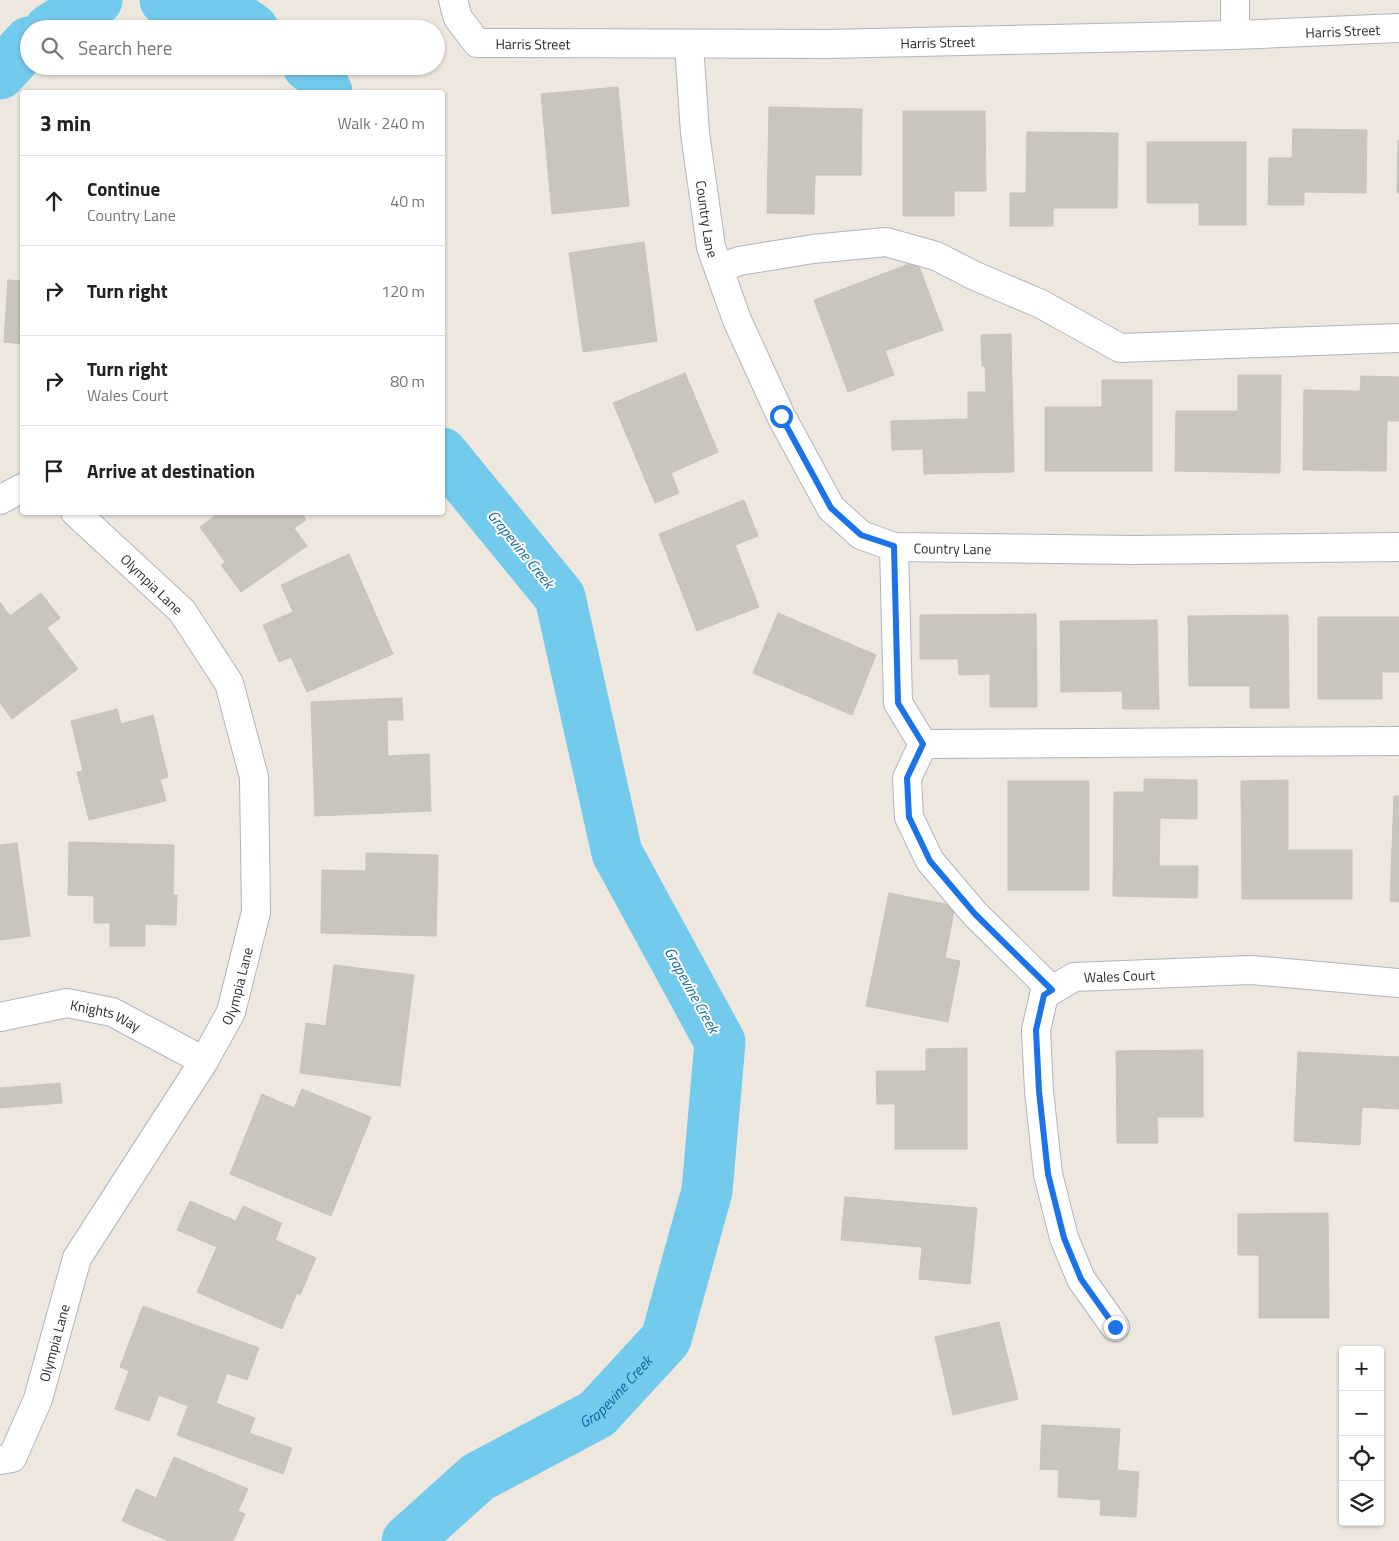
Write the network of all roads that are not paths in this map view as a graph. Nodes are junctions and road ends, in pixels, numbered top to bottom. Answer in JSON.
{"nodes":[{"id":1,"x":453,"y":0,"type":"edge"},
{"id":2,"x":1235,"y":0,"type":"edge"},
{"id":3,"x":1399,"y":28,"type":"edge"},
{"id":4,"x":1235,"y":35,"type":"junction"},
{"id":5,"x":689,"y":44,"type":"junction"},
{"id":6,"x":719,"y":269,"type":"junction"},
{"id":7,"x":1399,"y":338,"type":"edge"},
{"id":8,"x":20,"y":489,"type":"edge"},
{"id":9,"x":0,"y":500,"type":"edge"},
{"id":10,"x":78,"y":515,"type":"edge"},
{"id":11,"x":894,"y":546,"type":"junction"},
{"id":12,"x":1399,"y":547,"type":"edge"},
{"id":13,"x":1399,"y":741,"type":"edge"},
{"id":14,"x":923,"y":744,"type":"junction"},
{"id":15,"x":1399,"y":982,"type":"edge"},
{"id":16,"x":1052,"y":990,"type":"junction"},
{"id":17,"x":0,"y":1017,"type":"edge"},
{"id":18,"x":204,"y":1061,"type":"junction"},
{"id":19,"x":1115,"y":1327,"type":"dead end"},
{"id":20,"x":0,"y":1460,"type":"edge"}],
"edges":[{"from":1,"to":5,"type":"street","name":"Harris Street"},
{"from":2,"to":4,"type":"street"},
{"from":3,"to":4,"type":"street","name":"Harris Street"},
{"from":4,"to":5,"type":"street","name":"Harris Street"},
{"from":5,"to":6,"type":"street","name":"Country Lane"},
{"from":6,"to":7,"type":"street"},
{"from":6,"to":11,"type":"street","name":"Country Lane"},
{"from":8,"to":9,"type":"street"},
{"from":10,"to":18,"type":"street","name":"Olympia Lane"},
{"from":11,"to":12,"type":"street","name":"Country Lane"},
{"from":11,"to":14,"type":"street"},
{"from":13,"to":14,"type":"street"},
{"from":14,"to":16,"type":"street"},
{"from":15,"to":16,"type":"street","name":"Wales Court"},
{"from":16,"to":19,"type":"street","name":"Wales Court"},
{"from":17,"to":18,"type":"street","name":"Knights Way"},
{"from":18,"to":20,"type":"street","name":"Olympia Lane"}]}
